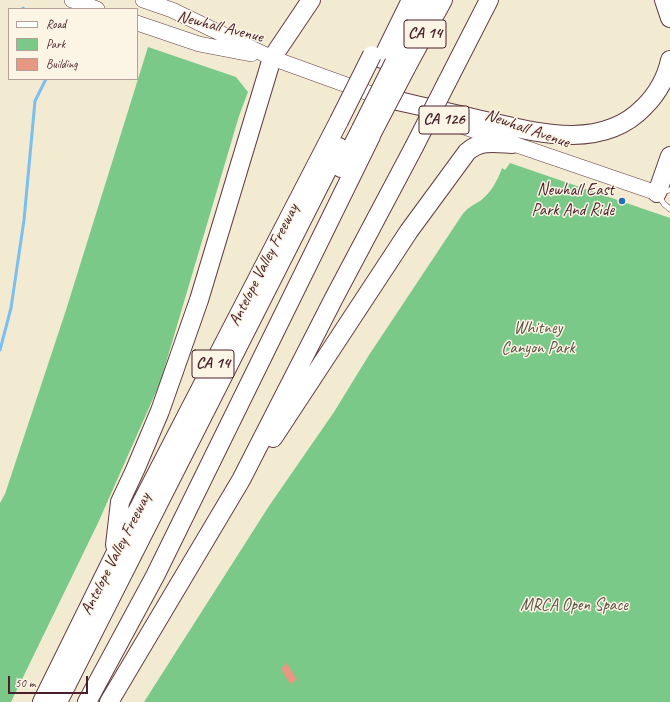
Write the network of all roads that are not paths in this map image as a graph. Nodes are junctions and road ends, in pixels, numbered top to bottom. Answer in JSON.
{"nodes":[{"id":1,"x":72,"y":0,"type":"edge"},
{"id":2,"x":143,"y":0,"type":"edge"},
{"id":3,"x":311,"y":0,"type":"edge"},
{"id":4,"x":399,"y":0,"type":"edge"},
{"id":5,"x":411,"y":0,"type":"edge"},
{"id":6,"x":426,"y":0,"type":"edge"},
{"id":7,"x":443,"y":0,"type":"edge"},
{"id":8,"x":489,"y":0,"type":"edge"},
{"id":9,"x":664,"y":0,"type":"edge"},
{"id":10,"x":94,"y":8,"type":"edge"},
{"id":11,"x":670,"y":18,"type":"edge"},
{"id":12,"x":138,"y":23,"type":"edge"},
{"id":13,"x":272,"y":58,"type":"junction"},
{"id":14,"x":670,"y":60,"type":"edge"},
{"id":15,"x":388,"y":61,"type":"junction"},
{"id":16,"x":377,"y":96,"type":"junction"},
{"id":17,"x":355,"y":127,"type":"junction"},
{"id":18,"x":512,"y":144,"type":"junction"},
{"id":19,"x":670,"y":156,"type":"edge"},
{"id":20,"x":664,"y":192,"type":"edge"},
{"id":21,"x":670,"y":209,"type":"edge"},
{"id":22,"x":241,"y":480,"type":"junction"},
{"id":23,"x":114,"y":556,"type":"junction"},
{"id":24,"x":42,"y":702,"type":"edge"},
{"id":25,"x":58,"y":702,"type":"edge"},
{"id":26,"x":70,"y":702,"type":"edge"},
{"id":27,"x":86,"y":702,"type":"edge"},
{"id":28,"x":109,"y":702,"type":"edge"}],
"edges":[{"from":1,"to":10,"type":"main road"},
{"from":2,"to":13,"type":"main road","name":"Newhall Avenue"},
{"from":3,"to":13,"type":"highway"},
{"from":4,"to":15,"type":"highway","name":"Antelope Valley Freeway","number":"CA 14"},
{"from":5,"to":15,"type":"highway"},
{"from":6,"to":15,"type":"highway"},
{"from":7,"to":15,"type":"highway","name":"Antelope Valley Freeway","number":"CA 14"},
{"from":8,"to":22,"type":"highway","bridge":true},
{"from":9,"to":11,"type":"highway"},
{"from":12,"to":13,"type":"main road","name":"Newhall Avenue"},
{"from":13,"to":16,"type":"main road","name":"Newhall Avenue","number":"CA 126"},
{"from":13,"to":23,"type":"highway"},
{"from":14,"to":16,"type":"highway"},
{"from":15,"to":17,"type":"highway","name":"Antelope Valley Freeway","number":"CA 14","bridge":true},
{"from":15,"to":17,"type":"highway","name":"Antelope Valley Freeway","number":"CA 14","bridge":true},
{"from":16,"to":18,"type":"main road","name":"Newhall Avenue","number":"CA 126"},
{"from":17,"to":23,"type":"highway","name":"Antelope Valley Freeway","number":"CA 14"},
{"from":17,"to":25,"type":"highway"},
{"from":17,"to":26,"type":"highway"},
{"from":17,"to":27,"type":"highway","name":"Antelope Valley Freeway","number":"CA 14"},
{"from":18,"to":20,"type":"main road","name":"Newhall Avenue","number":"CA 126"},
{"from":18,"to":22,"type":"highway"},
{"from":19,"to":20,"type":"highway"},
{"from":20,"to":21,"type":"lane"},
{"from":22,"to":28,"type":"highway"},
{"from":23,"to":24,"type":"highway","name":"Antelope Valley Freeway","number":"CA 14"}]}
